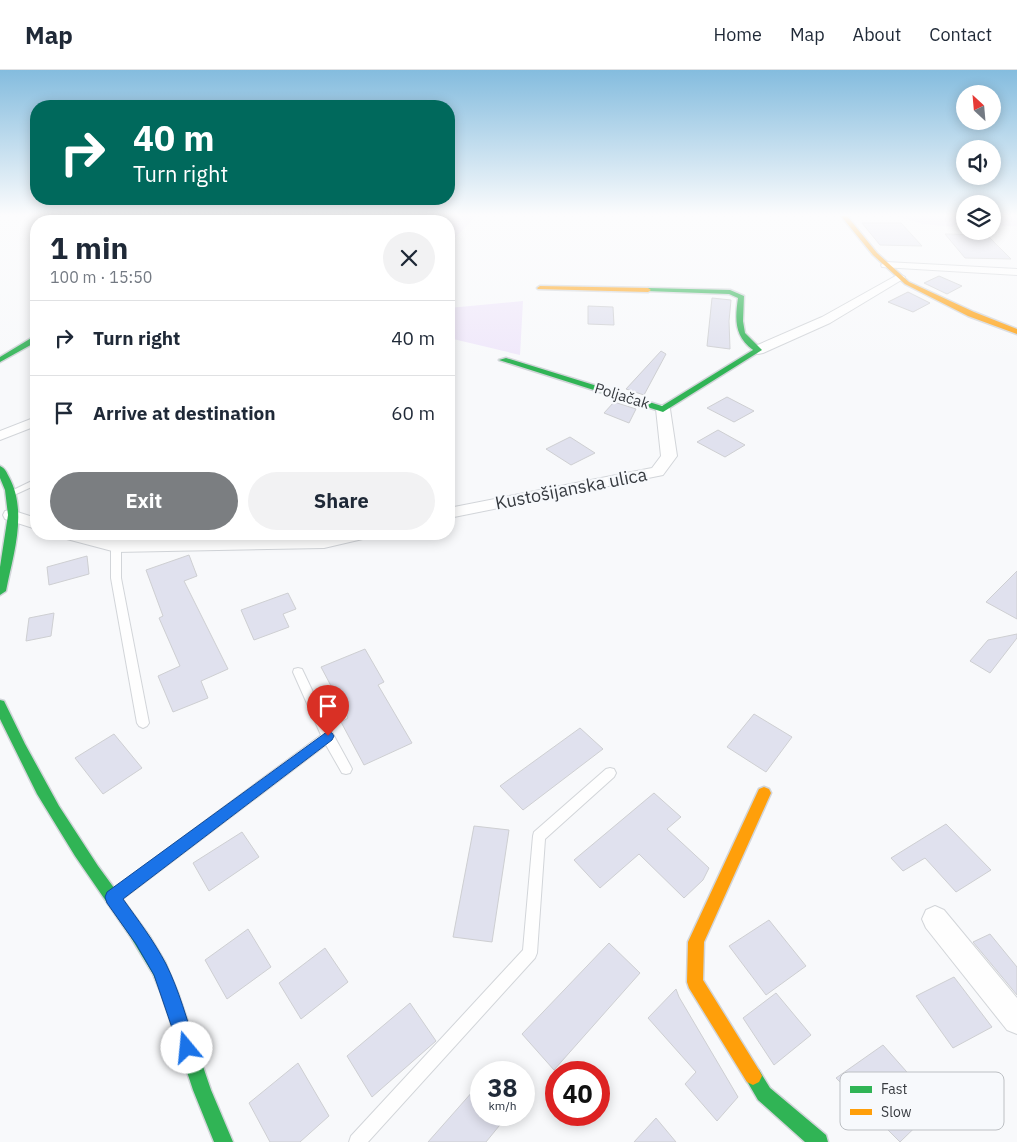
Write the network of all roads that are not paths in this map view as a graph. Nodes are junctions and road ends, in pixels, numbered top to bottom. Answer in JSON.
{"nodes":[{"id":1,"x":887,"y":266,"type":"edge"},
{"id":2,"x":905,"y":266,"type":"edge"},
{"id":3,"x":1017,"y":272,"type":"edge"},
{"id":4,"x":899,"y":277,"type":"junction"},
{"id":5,"x":540,"y":288,"type":"dead end"},
{"id":6,"x":1017,"y":332,"type":"edge"},
{"id":7,"x":30,"y":342,"type":"edge"},
{"id":8,"x":758,"y":350,"type":"junction"},
{"id":9,"x":0,"y":360,"type":"edge"},
{"id":10,"x":503,"y":360,"type":"dead end"},
{"id":11,"x":663,"y":409,"type":"junction"},
{"id":12,"x":30,"y":424,"type":"edge"},
{"id":13,"x":0,"y":436,"type":"edge"},
{"id":14,"x":0,"y":469,"type":"edge"},
{"id":15,"x":30,"y":485,"type":"edge"},
{"id":16,"x":11,"y":493,"type":"junction"},
{"id":17,"x":455,"y":512,"type":"edge"},
{"id":18,"x":11,"y":514,"type":"junction"},
{"id":19,"x":30,"y":522,"type":"edge"},
{"id":20,"x":92,"y":540,"type":"edge"},
{"id":21,"x":333,"y":540,"type":"edge"},
{"id":22,"x":116,"y":546,"type":"junction"},
{"id":23,"x":0,"y":591,"type":"edge"},
{"id":24,"x":298,"y":672,"type":"dead end"},
{"id":25,"x":0,"y":706,"type":"edge"},
{"id":26,"x":143,"y":723,"type":"dead end"},
{"id":27,"x":328,"y":736,"type":"junction"},
{"id":28,"x":346,"y":769,"type":"dead end"},
{"id":29,"x":610,"y":773,"type":"dead end"},
{"id":30,"x":764,"y":793,"type":"dead end"},
{"id":31,"x":113,"y":897,"type":"junction"},
{"id":32,"x":935,"y":919,"type":"dead end"},
{"id":33,"x":1017,"y":1020,"type":"edge"},
{"id":34,"x":224,"y":1142,"type":"edge"},
{"id":35,"x":357,"y":1142,"type":"edge"},
{"id":36,"x":819,"y":1142,"type":"edge"}],
"edges":[{"from":1,"to":4,"type":"street"},
{"from":2,"to":3,"type":"street"},
{"from":4,"to":6,"type":"street"},
{"from":4,"to":8,"type":"street","name":"Poljačak"},
{"from":5,"to":8,"type":"street"},
{"from":7,"to":9,"type":"street"},
{"from":8,"to":11,"type":"street","name":"Poljačak"},
{"from":10,"to":11,"type":"street","name":"Poljačak"},
{"from":11,"to":17,"type":"street","name":"Kustošijanska ulica"},
{"from":12,"to":13,"type":"street"},
{"from":14,"to":16,"type":"street"},
{"from":15,"to":16,"type":"lane"},
{"from":16,"to":18,"type":"street"},
{"from":18,"to":19,"type":"street"},
{"from":18,"to":23,"type":"street"},
{"from":20,"to":22,"type":"street"},
{"from":21,"to":22,"type":"street"},
{"from":22,"to":26,"type":"lane"},
{"from":24,"to":27,"type":"lane"},
{"from":25,"to":31,"type":"street"},
{"from":27,"to":28,"type":"lane"},
{"from":27,"to":31,"type":"lane"},
{"from":29,"to":35,"type":"lane"},
{"from":30,"to":36,"type":"street"},
{"from":31,"to":34,"type":"street"},
{"from":32,"to":33,"type":"street"}]}
